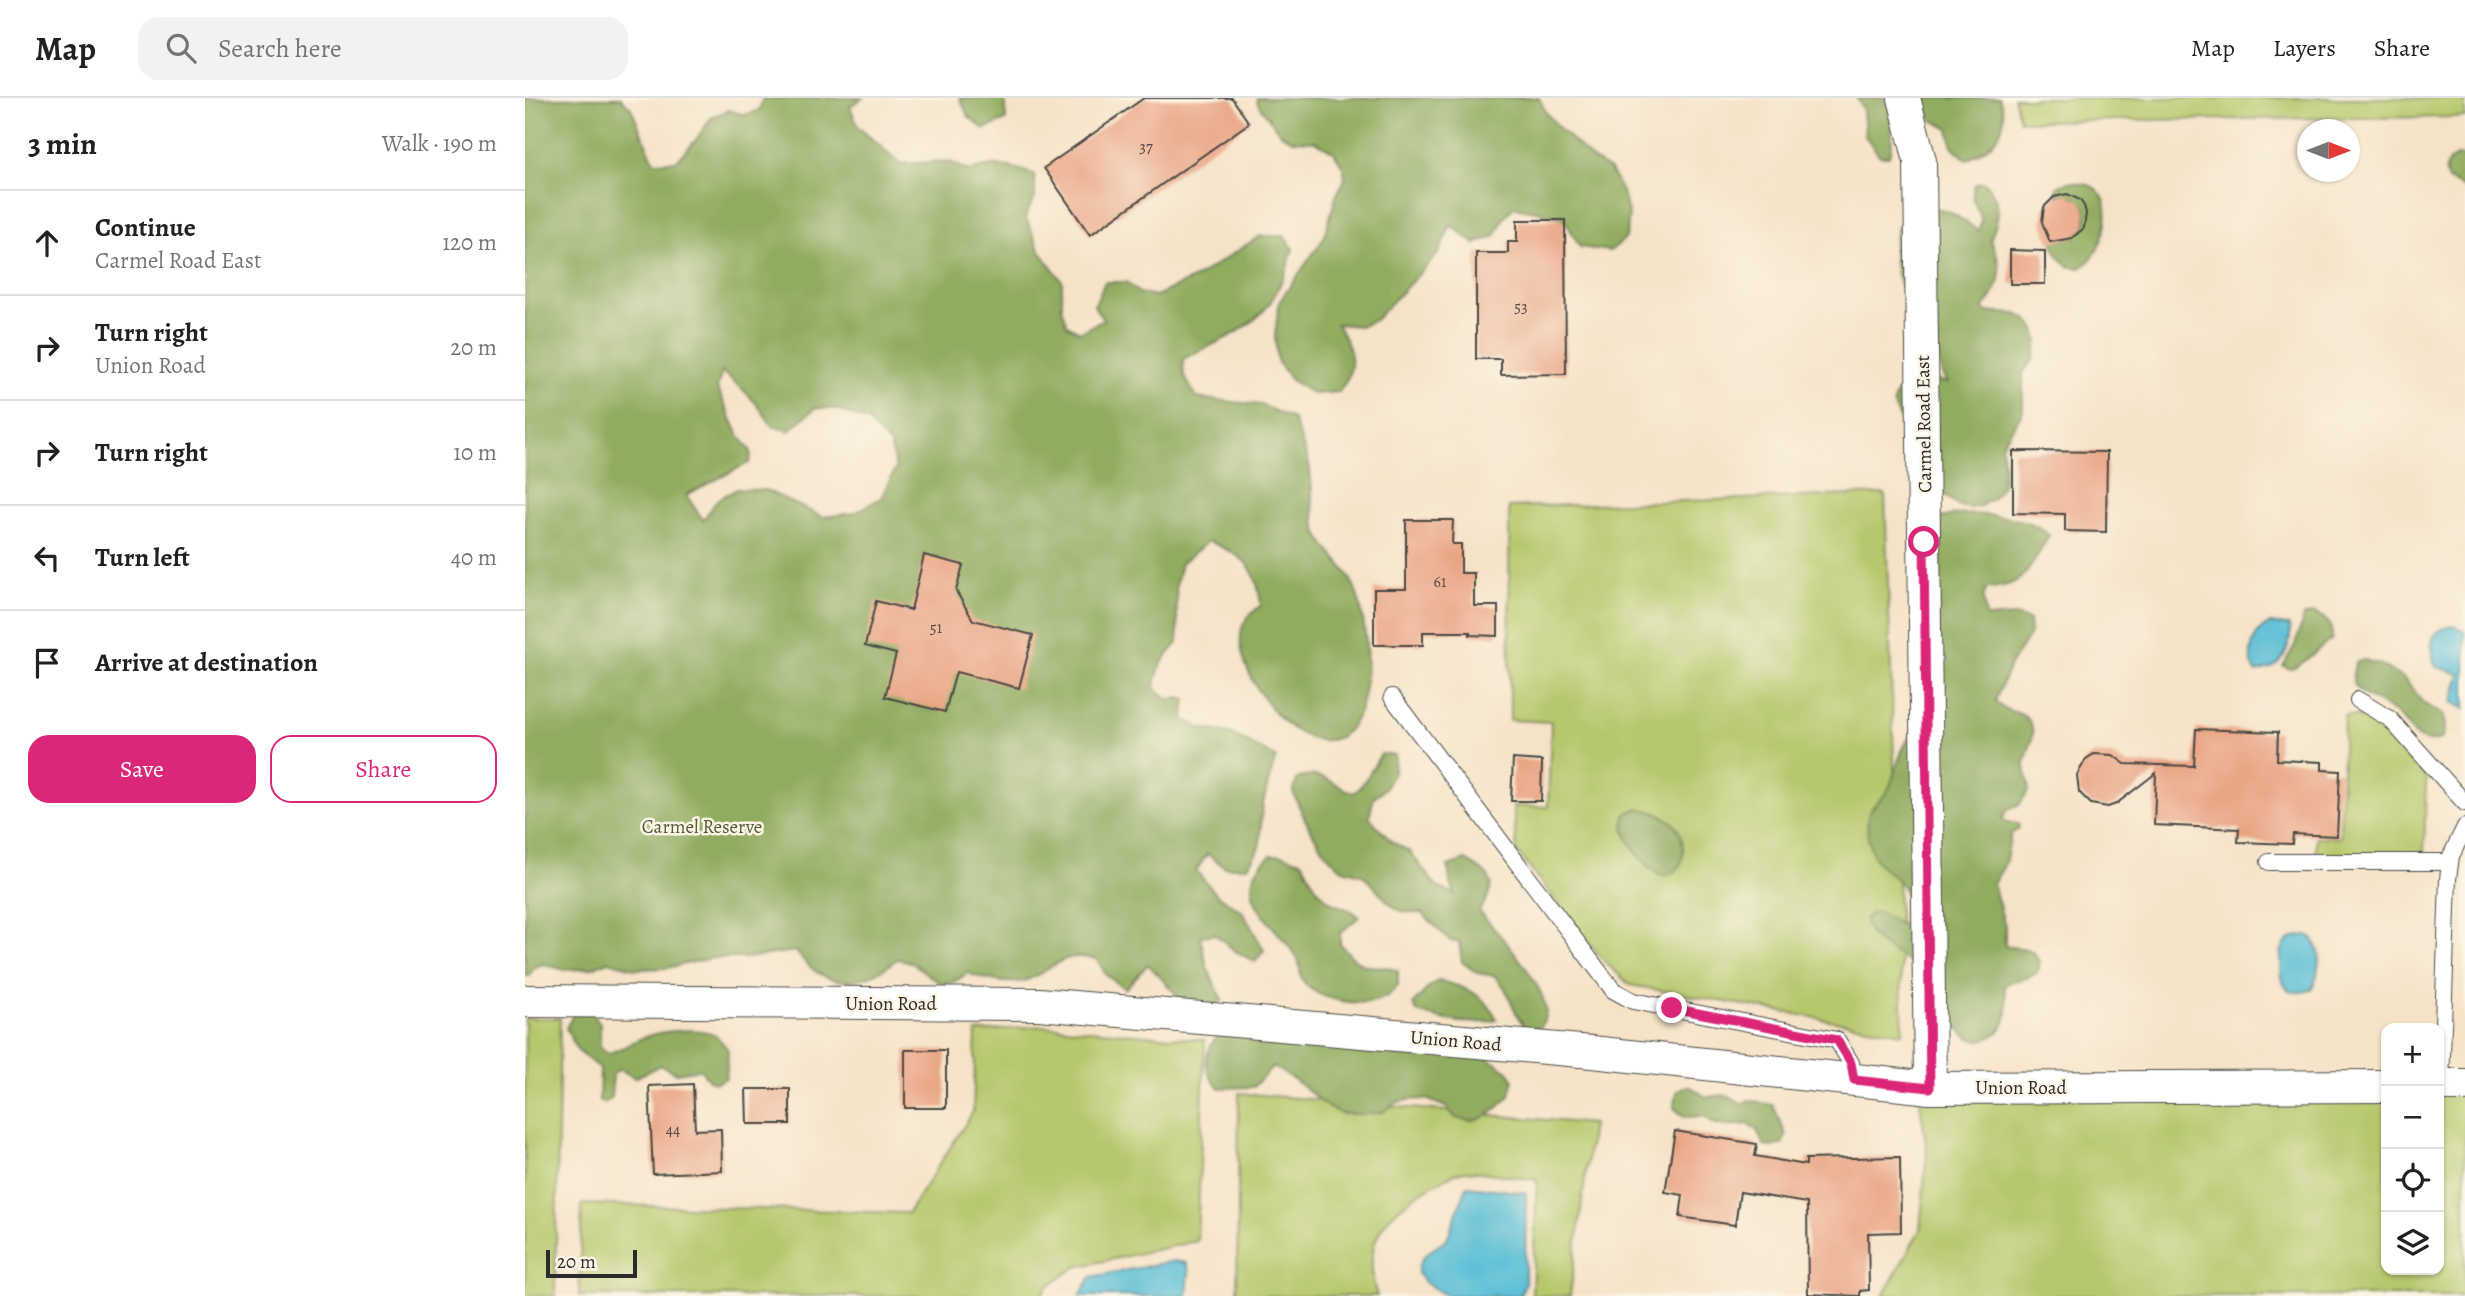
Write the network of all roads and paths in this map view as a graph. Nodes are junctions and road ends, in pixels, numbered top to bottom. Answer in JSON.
{"nodes":[{"id":1,"x":1904,"y":98,"type":"edge"},
{"id":2,"x":1392,"y":697,"type":"dead end"},
{"id":3,"x":2358,"y":700,"type":"dead end"},
{"id":4,"x":2465,"y":803,"type":"edge"},
{"id":5,"x":2465,"y":827,"type":"edge"},
{"id":6,"x":2269,"y":862,"type":"dead end"},
{"id":7,"x":2450,"y":862,"type":"junction"},
{"id":8,"x":525,"y":1001,"type":"edge"},
{"id":9,"x":1854,"y":1080,"type":"junction"},
{"id":10,"x":2448,"y":1085,"type":"edge"},
{"id":11,"x":2381,"y":1086,"type":"edge"},
{"id":12,"x":1930,"y":1088,"type":"junction"}],
"edges":[{"from":1,"to":12,"type":"street","name":"Carmel Road East"},
{"from":2,"to":9,"type":"lane"},
{"from":3,"to":4,"type":"lane"},
{"from":5,"to":7,"type":"lane"},
{"from":6,"to":7,"type":"lane"},
{"from":7,"to":10,"type":"lane"},
{"from":8,"to":9,"type":"street","name":"Union Road"},
{"from":9,"to":12,"type":"street","name":"Union Road"},
{"from":11,"to":12,"type":"street","name":"Union Road"}]}
